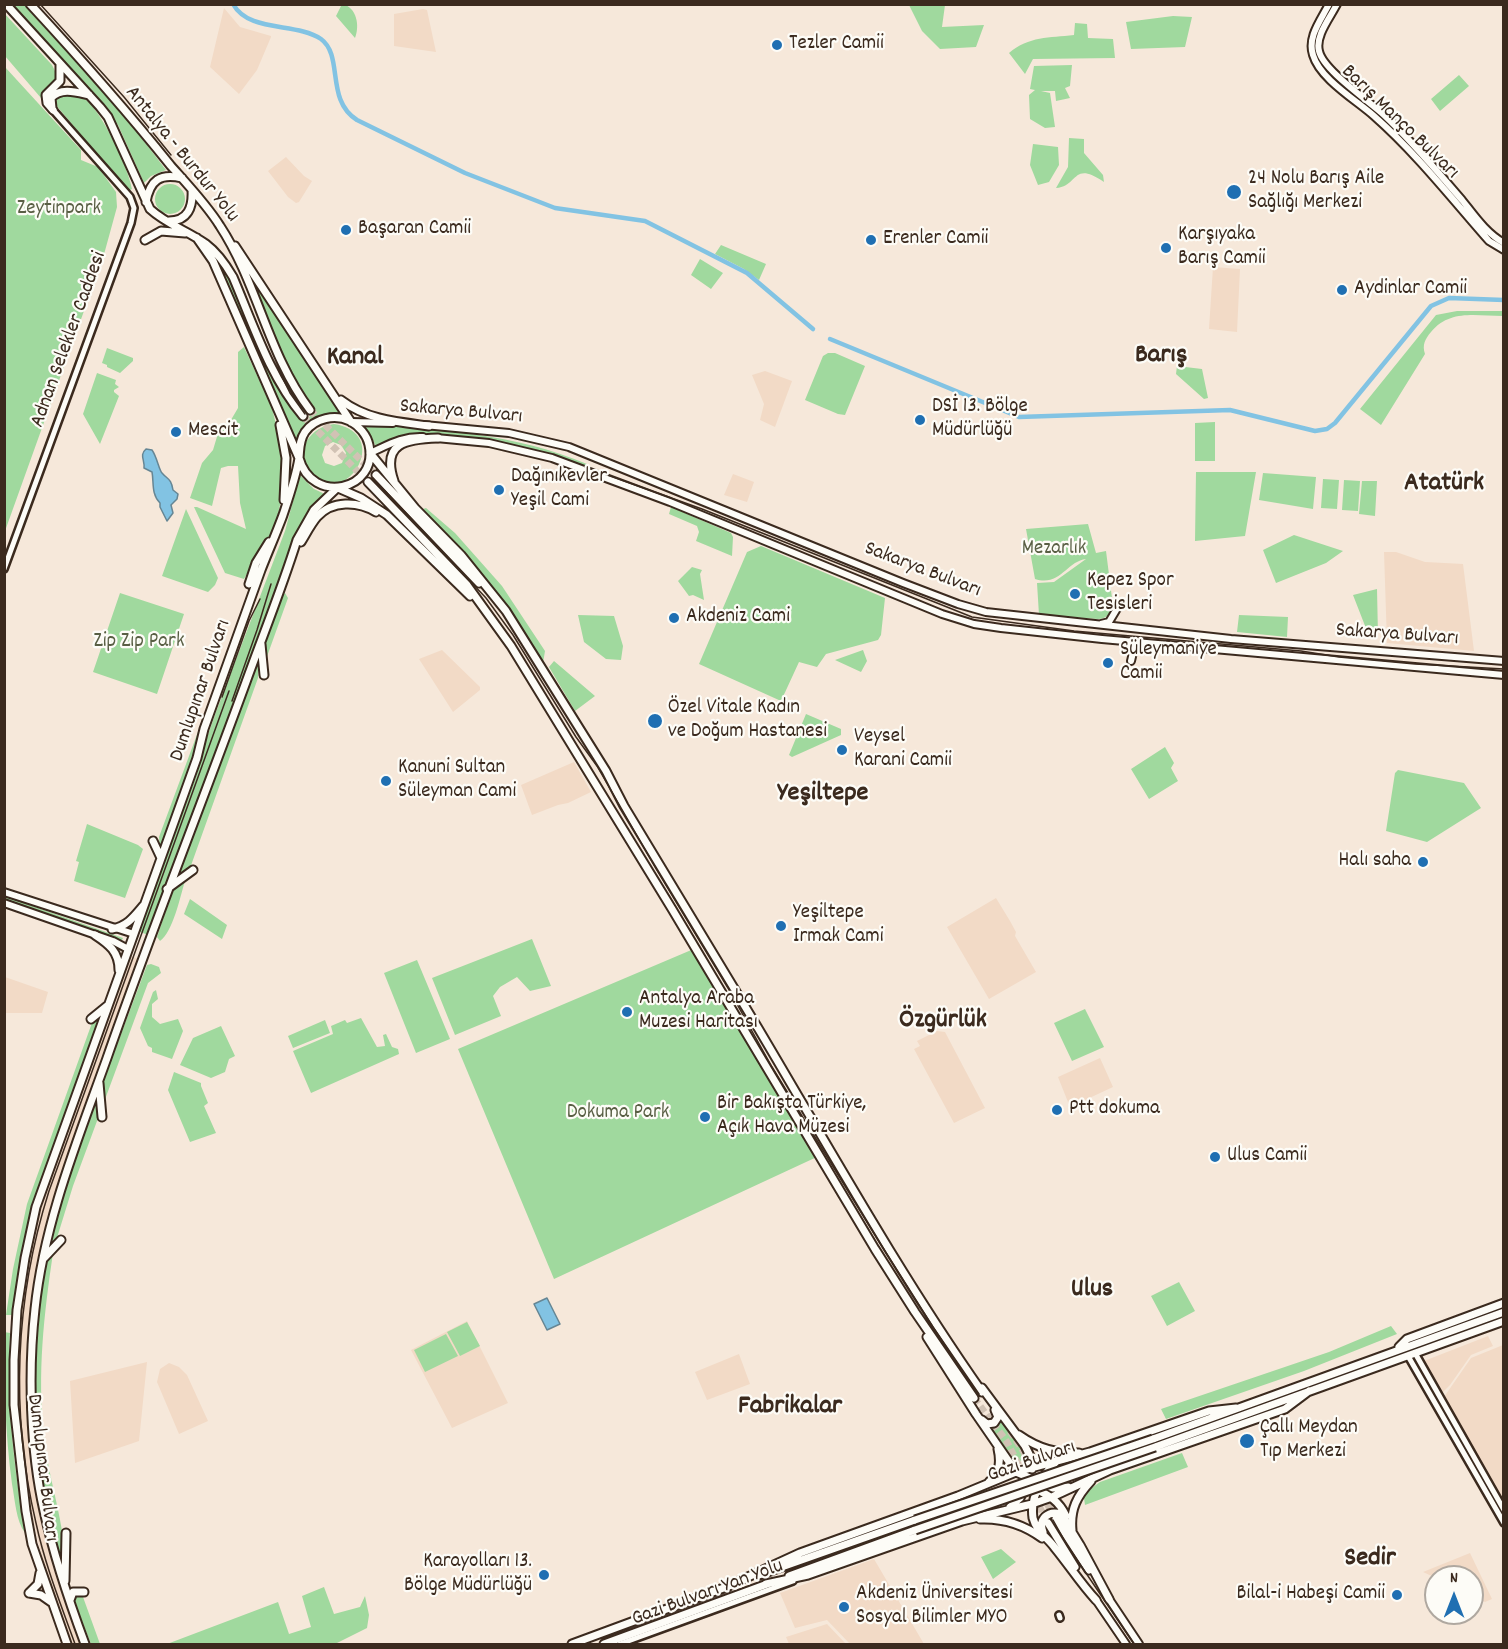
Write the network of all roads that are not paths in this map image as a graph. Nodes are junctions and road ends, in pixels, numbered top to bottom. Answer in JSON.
{"nodes":[{"id":1,"x":6,"y":4,"type":"edge"},
{"id":2,"x":30,"y":4,"type":"edge"},
{"id":3,"x":1329,"y":4,"type":"edge"},
{"id":4,"x":1337,"y":4,"type":"edge"},
{"id":5,"x":60,"y":63,"type":"junction"},
{"id":6,"x":89,"y":95,"type":"junction"},
{"id":7,"x":53,"y":110,"type":"junction"},
{"id":8,"x":182,"y":178,"type":"junction"},
{"id":9,"x":192,"y":190,"type":"junction"},
{"id":10,"x":146,"y":202,"type":"junction"},
{"id":11,"x":166,"y":220,"type":"junction"},
{"id":12,"x":220,"y":225,"type":"junction"},
{"id":13,"x":194,"y":236,"type":"junction"},
{"id":14,"x":145,"y":240,"type":"dead end"},
{"id":15,"x":1503,"y":243,"type":"edge"},
{"id":16,"x":1503,"y":250,"type":"edge"},
{"id":17,"x":336,"y":397,"type":"junction"},
{"id":18,"x":277,"y":410,"type":"junction"},
{"id":19,"x":310,"y":410,"type":"tunnel mouth"},
{"id":20,"x":303,"y":416,"type":"tunnel mouth"},
{"id":21,"x":351,"y":422,"type":"junction"},
{"id":22,"x":429,"y":426,"type":"junction"},
{"id":23,"x":438,"y":438,"type":"junction"},
{"id":24,"x":370,"y":453,"type":"junction"},
{"id":25,"x":299,"y":458,"type":"junction"},
{"id":26,"x":376,"y":475,"type":"tunnel mouth"},
{"id":27,"x":368,"y":482,"type":"tunnel mouth"},
{"id":28,"x":396,"y":487,"type":"junction"},
{"id":29,"x":337,"y":488,"type":"junction"},
{"id":30,"x":282,"y":517,"type":"junction"},
{"id":31,"x":398,"y":526,"type":"junction"},
{"id":32,"x":274,"y":536,"type":"junction"},
{"id":33,"x":293,"y":553,"type":"junction"},
{"id":34,"x":4,"y":569,"type":"edge"},
{"id":35,"x":249,"y":584,"type":"dead end"},
{"id":36,"x":477,"y":601,"type":"junction"},
{"id":37,"x":1118,"y":607,"type":"dead end"},
{"id":38,"x":506,"y":611,"type":"junction"},
{"id":39,"x":1094,"y":625,"type":"junction"},
{"id":40,"x":261,"y":642,"type":"junction"},
{"id":41,"x":1145,"y":643,"type":"junction"},
{"id":42,"x":1131,"y":661,"type":"dead end"},
{"id":43,"x":1503,"y":661,"type":"edge"},
{"id":44,"x":264,"y":675,"type":"dead end"},
{"id":45,"x":1503,"y":675,"type":"edge"},
{"id":46,"x":202,"y":714,"type":"dead end"},
{"id":47,"x":204,"y":729,"type":"junction"},
{"id":48,"x":153,"y":841,"type":"dead end"},
{"id":49,"x":161,"y":858,"type":"junction"},
{"id":50,"x":194,"y":870,"type":"dead end"},
{"id":51,"x":167,"y":889,"type":"junction"},
{"id":52,"x":4,"y":892,"type":"edge"},
{"id":53,"x":146,"y":902,"type":"junction"},
{"id":54,"x":4,"y":903,"type":"edge"},
{"id":55,"x":112,"y":928,"type":"junction"},
{"id":56,"x":134,"y":934,"type":"junction"},
{"id":57,"x":95,"y":935,"type":"junction"},
{"id":58,"x":148,"y":941,"type":"junction"},
{"id":59,"x":128,"y":949,"type":"junction"},
{"id":60,"x":143,"y":954,"type":"junction"},
{"id":61,"x":118,"y":977,"type":"junction"},
{"id":62,"x":109,"y":1004,"type":"junction"},
{"id":63,"x":91,"y":1019,"type":"dead end"},
{"id":64,"x":758,"y":1028,"type":"junction"},
{"id":65,"x":752,"y":1041,"type":"junction"},
{"id":66,"x":99,"y":1080,"type":"junction"},
{"id":67,"x":102,"y":1117,"type":"dead end"},
{"id":68,"x":61,"y":1240,"type":"dead end"},
{"id":69,"x":43,"y":1260,"type":"junction"},
{"id":70,"x":1503,"y":1303,"type":"edge"},
{"id":71,"x":915,"y":1312,"type":"junction"},
{"id":72,"x":1503,"y":1312,"type":"edge"},
{"id":73,"x":928,"y":1313,"type":"junction"},
{"id":74,"x":1503,"y":1321,"type":"edge"},
{"id":75,"x":1399,"y":1348,"type":"junction"},
{"id":76,"x":1411,"y":1355,"type":"junction"},
{"id":77,"x":1309,"y":1391,"type":"junction"},
{"id":78,"x":982,"y":1392,"type":"tunnel mouth"},
{"id":79,"x":974,"y":1398,"type":"tunnel mouth"},
{"id":80,"x":992,"y":1401,"type":"junction"},
{"id":81,"x":1236,"y":1408,"type":"junction"},
{"id":82,"x":976,"y":1414,"type":"junction"},
{"id":83,"x":1012,"y":1430,"type":"junction"},
{"id":84,"x":996,"y":1444,"type":"junction"},
{"id":85,"x":1090,"y":1452,"type":"junction"},
{"id":86,"x":1059,"y":1460,"type":"junction"},
{"id":87,"x":1032,"y":1467,"type":"junction"},
{"id":88,"x":1016,"y":1472,"type":"junction"},
{"id":89,"x":1095,"y":1477,"type":"junction"},
{"id":90,"x":1029,"y":1478,"type":"junction"},
{"id":91,"x":990,"y":1483,"type":"junction"},
{"id":92,"x":1079,"y":1484,"type":"junction"},
{"id":93,"x":1025,"y":1486,"type":"junction"},
{"id":94,"x":1039,"y":1487,"type":"junction"},
{"id":95,"x":1052,"y":1497,"type":"junction"},
{"id":96,"x":1032,"y":1504,"type":"junction"},
{"id":97,"x":1007,"y":1510,"type":"junction"},
{"id":98,"x":1503,"y":1510,"type":"edge"},
{"id":99,"x":1056,"y":1519,"type":"tunnel mouth"},
{"id":100,"x":962,"y":1521,"type":"junction"},
{"id":101,"x":1048,"y":1523,"type":"tunnel mouth"},
{"id":102,"x":1503,"y":1523,"type":"edge"},
{"id":103,"x":66,"y":1533,"type":"dead end"},
{"id":104,"x":1072,"y":1533,"type":"junction"},
{"id":105,"x":1046,"y":1537,"type":"junction"},
{"id":106,"x":1055,"y":1547,"type":"junction"},
{"id":107,"x":40,"y":1567,"type":"junction"},
{"id":108,"x":808,"y":1575,"type":"junction"},
{"id":109,"x":766,"y":1584,"type":"junction"},
{"id":110,"x":726,"y":1587,"type":"junction"},
{"id":111,"x":65,"y":1589,"type":"junction"},
{"id":112,"x":84,"y":1592,"type":"dead end"},
{"id":113,"x":1108,"y":1599,"type":"junction"},
{"id":114,"x":1096,"y":1600,"type":"junction"},
{"id":115,"x":70,"y":1602,"type":"junction"},
{"id":116,"x":52,"y":1603,"type":"junction"},
{"id":117,"x":67,"y":1644,"type":"edge"},
{"id":118,"x":84,"y":1644,"type":"edge"},
{"id":119,"x":572,"y":1644,"type":"edge"},
{"id":120,"x":604,"y":1644,"type":"edge"},
{"id":121,"x":620,"y":1644,"type":"edge"},
{"id":122,"x":1126,"y":1644,"type":"edge"},
{"id":123,"x":1138,"y":1644,"type":"edge"}],
"edges":[{"from":1,"to":5,"type":"highway","name":"Antalya - Burdur Yolu"},
{"from":2,"to":8,"type":"highway","name":"Antalya - Burdur Yolu"},
{"from":3,"to":16,"type":"main road","name":"Barış Manço Bulvarı"},
{"from":4,"to":15,"type":"main road","name":"Barış Manço Bulvarı"},
{"from":5,"to":6,"type":"highway","name":"Antalya - Burdur Yolu"},
{"from":5,"to":7,"type":"highway"},
{"from":6,"to":7,"type":"highway"},
{"from":6,"to":10,"type":"highway","name":"Antalya - Burdur Yolu"},
{"from":7,"to":34,"type":"main road","name":"Adnan Selekler Caddesi"},
{"from":8,"to":9,"type":"highway","name":"Antalya - Burdur Yolu"},
{"from":8,"to":10,"type":"highway"},
{"from":9,"to":11,"type":"highway"},
{"from":9,"to":12,"type":"highway","name":"Antalya - Burdur Yolu"},
{"from":10,"to":11,"type":"highway","name":"Antalya - Burdur Yolu"},
{"from":11,"to":13,"type":"highway","name":"Antalya - Burdur Yolu"},
{"from":12,"to":17,"type":"highway"},
{"from":12,"to":19,"type":"highway","name":"Antalya - Burdur Yolu"},
{"from":13,"to":14,"type":"highway"},
{"from":13,"to":18,"type":"highway"},
{"from":13,"to":20,"type":"highway","name":"Antalya - Burdur Yolu"},
{"from":17,"to":21,"type":"highway"},
{"from":17,"to":22,"type":"highway"},
{"from":18,"to":25,"type":"highway"},
{"from":18,"to":30,"type":"highway"},
{"from":21,"to":22,"type":"main road","name":"Sakarya Bulvarı"},
{"from":21,"to":24,"type":"highway"},
{"from":21,"to":25,"type":"highway"},
{"from":22,"to":39,"type":"main road","name":"Sakarya Bulvarı"},
{"from":23,"to":24,"type":"main road","name":"Sakarya Bulvarı"},
{"from":23,"to":28,"type":"highway"},
{"from":23,"to":41,"type":"main road","name":"Sakarya Bulvarı"},
{"from":24,"to":28,"type":"highway"},
{"from":24,"to":29,"type":"highway"},
{"from":25,"to":29,"type":"highway"},
{"from":25,"to":30,"type":"highway","name":"Dumlupınar Bulvarı"},
{"from":26,"to":38,"type":"highway"},
{"from":27,"to":36,"type":"highway"},
{"from":28,"to":38,"type":"highway"},
{"from":29,"to":31,"type":"highway"},
{"from":29,"to":33,"type":"highway","name":"Dumlupınar Bulvarı"},
{"from":30,"to":32,"type":"highway","name":"Dumlupınar Bulvarı"},
{"from":31,"to":33,"type":"highway"},
{"from":31,"to":36,"type":"highway"},
{"from":32,"to":35,"type":"highway"},
{"from":32,"to":47,"type":"highway","name":"Dumlupınar Bulvarı"},
{"from":33,"to":40,"type":"highway","name":"Dumlupınar Bulvarı"},
{"from":36,"to":65,"type":"highway"},
{"from":37,"to":39,"type":"main road"},
{"from":38,"to":64,"type":"highway"},
{"from":39,"to":43,"type":"main road","name":"Sakarya Bulvarı"},
{"from":40,"to":44,"type":"highway"},
{"from":40,"to":51,"type":"highway","name":"Dumlupınar Bulvarı"},
{"from":41,"to":42,"type":"main road"},
{"from":41,"to":45,"type":"main road","name":"Sakarya Bulvarı"},
{"from":46,"to":47,"type":"highway"},
{"from":47,"to":49,"type":"highway","name":"Dumlupınar Bulvarı"},
{"from":48,"to":49,"type":"highway"},
{"from":49,"to":53,"type":"highway","name":"Dumlupınar Bulvarı"},
{"from":50,"to":51,"type":"highway"},
{"from":51,"to":58,"type":"highway","name":"Dumlupınar Bulvarı"},
{"from":52,"to":55,"type":"main road"},
{"from":53,"to":55,"type":"highway"},
{"from":53,"to":56,"type":"highway","name":"Dumlupınar Bulvarı"},
{"from":54,"to":57,"type":"main road"},
{"from":55,"to":56,"type":"main road"},
{"from":56,"to":58,"type":"highway"},
{"from":56,"to":59,"type":"highway","name":"Dumlupınar Bulvarı"},
{"from":57,"to":59,"type":"main road"},
{"from":57,"to":61,"type":"highway"},
{"from":58,"to":60,"type":"highway","name":"Dumlupınar Bulvarı"},
{"from":59,"to":60,"type":"highway"},
{"from":59,"to":61,"type":"highway","name":"Dumlupınar Bulvarı"},
{"from":60,"to":66,"type":"highway","name":"Dumlupınar Bulvarı"},
{"from":61,"to":62,"type":"highway","name":"Dumlupınar Bulvarı"},
{"from":62,"to":63,"type":"highway"},
{"from":62,"to":107,"type":"highway","name":"Dumlupınar Bulvarı"},
{"from":64,"to":65,"type":"highway"},
{"from":64,"to":73,"type":"highway"},
{"from":65,"to":71,"type":"highway"},
{"from":66,"to":67,"type":"highway"},
{"from":66,"to":69,"type":"highway","name":"Dumlupınar Bulvarı"},
{"from":68,"to":69,"type":"highway"},
{"from":69,"to":111,"type":"highway","name":"Dumlupınar Bulvarı"},
{"from":70,"to":75,"type":"highway"},
{"from":71,"to":79,"type":"highway"},
{"from":71,"to":82,"type":"highway"},
{"from":72,"to":75,"type":"highway","name":"Gazi Bulvarı"},
{"from":73,"to":78,"type":"highway"},
{"from":73,"to":80,"type":"highway"},
{"from":74,"to":76,"type":"highway","name":"Gazi Bulvarı"},
{"from":75,"to":81,"type":"highway","name":"Gazi Bulvarı"},
{"from":76,"to":77,"type":"highway","name":"Gazi Bulvarı"},
{"from":76,"to":98,"type":"main road"},
{"from":76,"to":102,"type":"main road"},
{"from":77,"to":89,"type":"highway"},
{"from":77,"to":109,"type":"highway","name":"Gazi Bulvarı","bridge":true},
{"from":80,"to":82,"type":"highway"},
{"from":80,"to":83,"type":"highway"},
{"from":81,"to":85,"type":"highway"},
{"from":81,"to":110,"type":"highway","name":"Gazi Bulvarı","bridge":true},
{"from":82,"to":84,"type":"highway"},
{"from":83,"to":85,"type":"highway"},
{"from":83,"to":87,"type":"highway"},
{"from":84,"to":88,"type":"highway"},
{"from":84,"to":91,"type":"highway"},
{"from":85,"to":86,"type":"highway"},
{"from":86,"to":87,"type":"highway"},
{"from":86,"to":94,"type":"highway"},
{"from":87,"to":88,"type":"highway"},
{"from":87,"to":90,"type":"highway"},
{"from":88,"to":90,"type":"highway"},
{"from":88,"to":91,"type":"highway"},
{"from":89,"to":92,"type":"highway"},
{"from":89,"to":104,"type":"highway"},
{"from":90,"to":93,"type":"highway"},
{"from":90,"to":94,"type":"highway"},
{"from":91,"to":93,"type":"highway"},
{"from":91,"to":110,"type":"highway"},
{"from":92,"to":94,"type":"highway"},
{"from":92,"to":95,"type":"highway"},
{"from":93,"to":94,"type":"highway"},
{"from":93,"to":97,"type":"highway"},
{"from":94,"to":95,"type":"highway"},
{"from":94,"to":96,"type":"highway"},
{"from":95,"to":96,"type":"highway"},
{"from":95,"to":104,"type":"highway"},
{"from":96,"to":97,"type":"highway"},
{"from":96,"to":105,"type":"highway"},
{"from":97,"to":100,"type":"highway"},
{"from":99,"to":113,"type":"highway"},
{"from":100,"to":106,"type":"highway"},
{"from":100,"to":108,"type":"highway"},
{"from":101,"to":114,"type":"highway"},
{"from":103,"to":111,"type":"highway"},
{"from":104,"to":105,"type":"highway"},
{"from":104,"to":113,"type":"highway"},
{"from":105,"to":106,"type":"highway"},
{"from":106,"to":114,"type":"highway"},
{"from":107,"to":116,"type":"highway","name":"Dumlupınar Bulvarı"},
{"from":107,"to":116,"type":"highway"},
{"from":108,"to":109,"type":"highway"},
{"from":108,"to":121,"type":"main road","name":"Gazi Bulvarı Yan Yolu"},
{"from":109,"to":120,"type":"highway","name":"Gazi Bulvarı"},
{"from":110,"to":119,"type":"highway","name":"Gazi Bulvarı"},
{"from":111,"to":115,"type":"highway","name":"Dumlupınar Bulvarı"},
{"from":112,"to":115,"type":"highway"},
{"from":113,"to":123,"type":"main road"},
{"from":114,"to":122,"type":"main road"},
{"from":115,"to":118,"type":"highway","name":"Dumlupınar Bulvarı"},
{"from":116,"to":117,"type":"highway","name":"Dumlupınar Bulvarı"}]}
